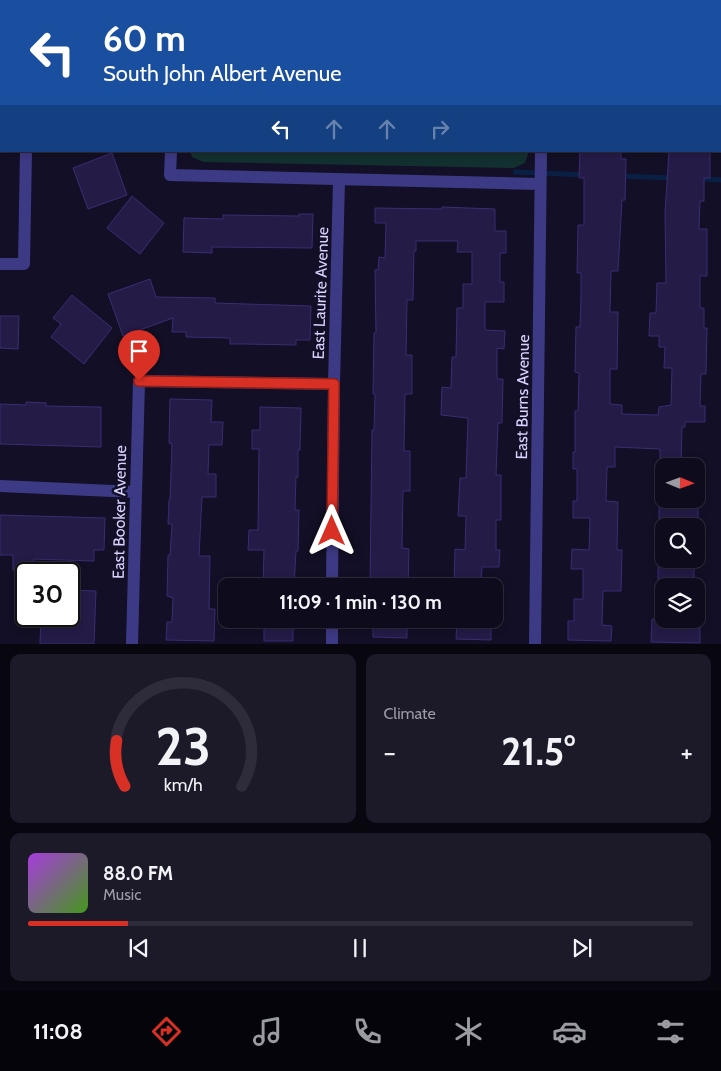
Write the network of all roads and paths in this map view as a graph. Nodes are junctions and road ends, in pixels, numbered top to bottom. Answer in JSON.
{"nodes":[{"id":1,"x":26,"y":152,"type":"edge"},
{"id":2,"x":171,"y":152,"type":"edge"},
{"id":3,"x":541,"y":152,"type":"edge"},
{"id":4,"x":339,"y":180,"type":"junction"},
{"id":5,"x":540,"y":184,"type":"junction"},
{"id":6,"x":0,"y":264,"type":"edge"},
{"id":7,"x":334,"y":384,"type":"junction"},
{"id":8,"x":0,"y":486,"type":"edge"},
{"id":9,"x":135,"y":492,"type":"junction"},
{"id":10,"x":332,"y":578,"type":"edge"},
{"id":11,"x":332,"y":628,"type":"edge"},
{"id":12,"x":132,"y":644,"type":"edge"},
{"id":13,"x":332,"y":644,"type":"edge"},
{"id":14,"x":535,"y":644,"type":"edge"}],
"edges":[{"from":1,"to":6,"type":"street"},
{"from":2,"to":4,"type":"street"},
{"from":3,"to":5,"type":"street","name":"East Burns Avenue"},
{"from":4,"to":5,"type":"street"},
{"from":4,"to":7,"type":"street","name":"East Laurite Avenue"},
{"from":5,"to":14,"type":"street","name":"East Burns Avenue"},
{"from":7,"to":9,"type":"street","name":"East Booker Avenue"},
{"from":7,"to":10,"type":"street","name":"East Laurite Avenue"},
{"from":8,"to":9,"type":"street"},
{"from":9,"to":12,"type":"street","name":"East Booker Avenue"},
{"from":11,"to":13,"type":"street"}]}
